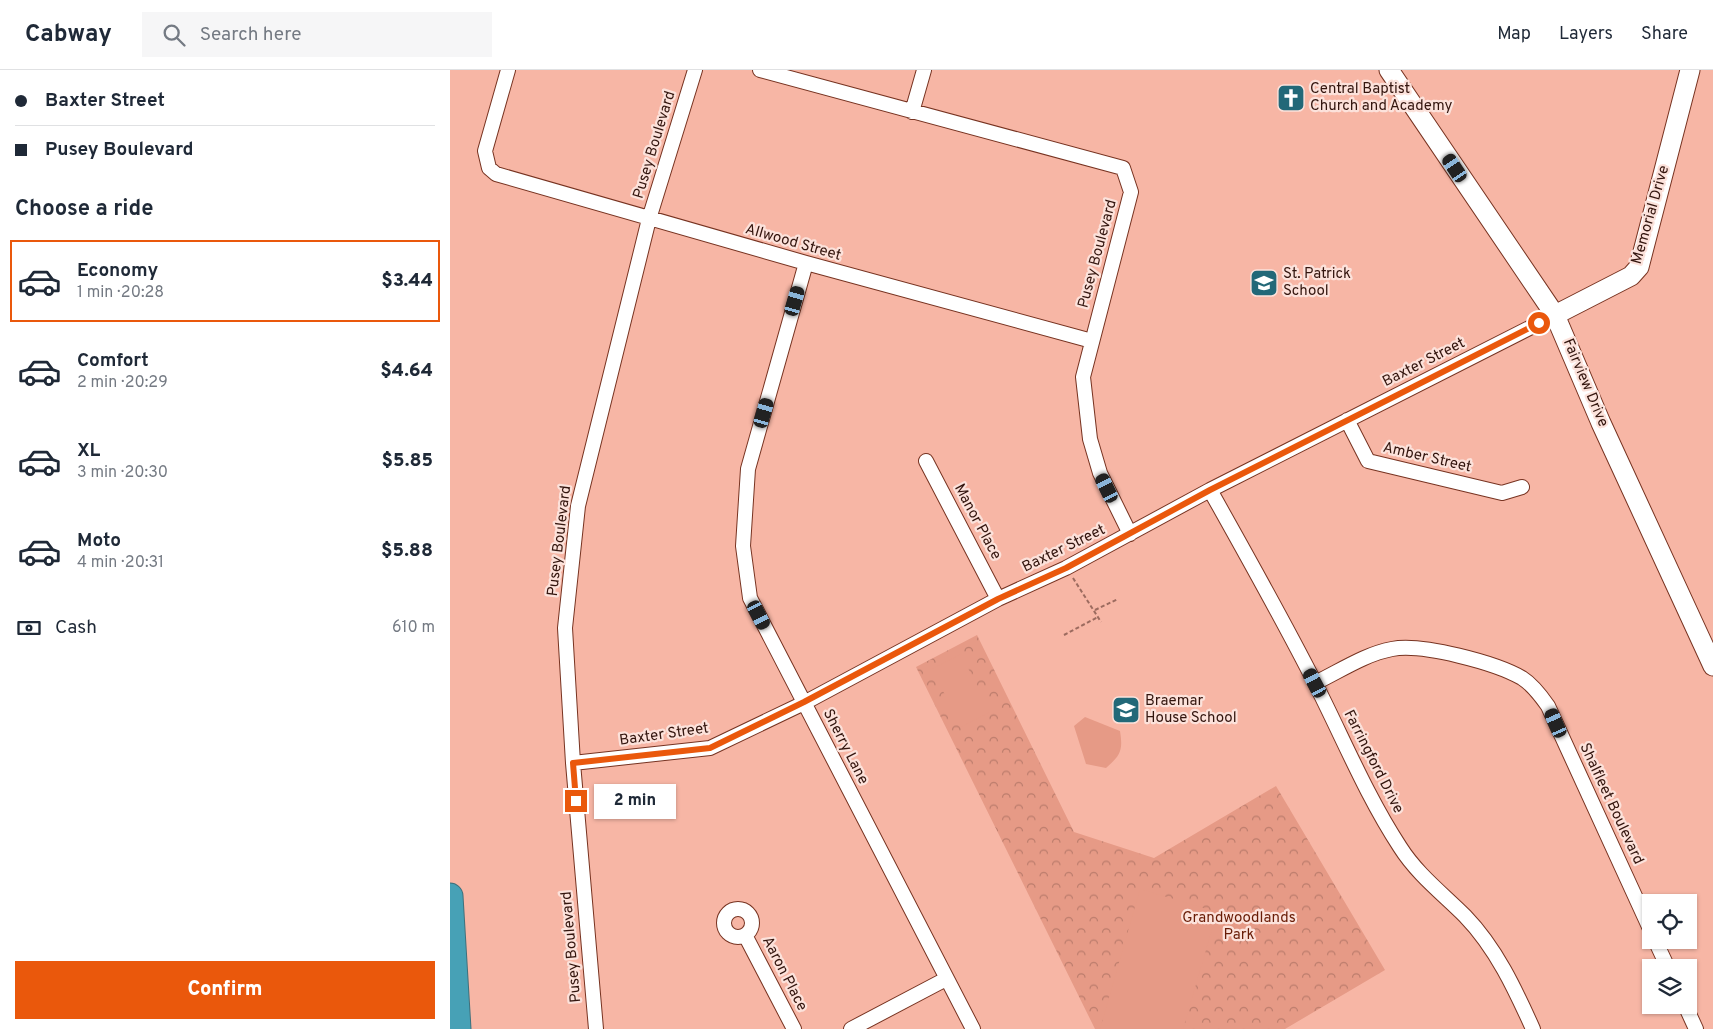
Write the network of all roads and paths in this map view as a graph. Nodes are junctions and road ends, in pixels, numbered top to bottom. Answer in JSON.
{"nodes":[{"id":1,"x":508,"y":70,"type":"edge"},
{"id":2,"x":695,"y":70,"type":"edge"},
{"id":3,"x":760,"y":70,"type":"edge"},
{"id":4,"x":924,"y":70,"type":"edge"},
{"id":5,"x":1389,"y":70,"type":"edge"},
{"id":6,"x":1690,"y":70,"type":"edge"},
{"id":7,"x":912,"y":112,"type":"junction"},
{"id":8,"x":649,"y":219,"type":"junction"},
{"id":9,"x":806,"y":263,"type":"junction"},
{"id":10,"x":1555,"y":314,"type":"junction"},
{"id":11,"x":1092,"y":341,"type":"junction"},
{"id":12,"x":1347,"y":420,"type":"junction"},
{"id":13,"x":926,"y":461,"type":"dead end"},
{"id":14,"x":1522,"y":487,"type":"dead end"},
{"id":15,"x":1210,"y":490,"type":"junction"},
{"id":16,"x":1130,"y":534,"type":"junction"},
{"id":17,"x":1066,"y":568,"type":"junction"},
{"id":18,"x":1118,"y":598,"type":"dead end"},
{"id":19,"x":998,"y":599,"type":"junction"},
{"id":20,"x":1095,"y":610,"type":"junction"},
{"id":21,"x":1098,"y":617,"type":"junction"},
{"id":22,"x":1101,"y":622,"type":"dead end"},
{"id":23,"x":1064,"y":635,"type":"dead end"},
{"id":24,"x":1713,"y":666,"type":"edge"},
{"id":25,"x":1315,"y":683,"type":"junction"},
{"id":26,"x":804,"y":702,"type":"junction"},
{"id":27,"x":573,"y":763,"type":"junction"},
{"id":28,"x":450,"y":896,"type":"edge"},
{"id":29,"x":1642,"y":911,"type":"edge"},
{"id":30,"x":745,"y":935,"type":"dead end"},
{"id":31,"x":946,"y":979,"type":"junction"},
{"id":32,"x":1689,"y":1014,"type":"edge"},
{"id":33,"x":458,"y":1029,"type":"edge"},
{"id":34,"x":596,"y":1029,"type":"edge"},
{"id":35,"x":794,"y":1029,"type":"edge"},
{"id":36,"x":851,"y":1029,"type":"edge"},
{"id":37,"x":972,"y":1029,"type":"edge"},
{"id":38,"x":1533,"y":1029,"type":"edge"},
{"id":39,"x":1696,"y":1029,"type":"edge"}],
"edges":[{"from":1,"to":8,"type":"street","name":"Allwood Street"},
{"from":2,"to":8,"type":"street","name":"Pusey Boulevard"},
{"from":3,"to":7,"type":"street","name":"Pusey Boulevard"},
{"from":4,"to":7,"type":"street"},
{"from":5,"to":10,"type":"main road","name":"Fairview Drive"},
{"from":6,"to":10,"type":"main road","name":"Memorial Drive"},
{"from":7,"to":11,"type":"street","name":"Pusey Boulevard"},
{"from":8,"to":9,"type":"street","name":"Allwood Street"},
{"from":8,"to":27,"type":"street","name":"Pusey Boulevard"},
{"from":9,"to":11,"type":"street","name":"Allwood Street"},
{"from":9,"to":26,"type":"street","name":"Sherry Lane"},
{"from":10,"to":12,"type":"street","name":"Baxter Street"},
{"from":10,"to":24,"type":"main road","name":"Fairview Drive"},
{"from":11,"to":16,"type":"street","name":"Pusey Boulevard"},
{"from":12,"to":14,"type":"street","name":"Amber Street"},
{"from":12,"to":15,"type":"street","name":"Baxter Street"},
{"from":13,"to":19,"type":"street","name":"Manor Place"},
{"from":15,"to":16,"type":"street","name":"Baxter Street"},
{"from":15,"to":25,"type":"street","name":"Farringford Drive"},
{"from":16,"to":17,"type":"street","name":"Baxter Street"},
{"from":17,"to":19,"type":"street","name":"Baxter Street"},
{"from":17,"to":20,"type":"path"},
{"from":18,"to":20,"type":"path"},
{"from":19,"to":26,"type":"street","name":"Baxter Street"},
{"from":20,"to":21,"type":"path"},
{"from":21,"to":22,"type":"path"},
{"from":21,"to":23,"type":"path"},
{"from":25,"to":29,"type":"street","name":"Shalfleet Boulevard"},
{"from":25,"to":38,"type":"street","name":"Farringford Drive"},
{"from":26,"to":27,"type":"street","name":"Baxter Street"},
{"from":26,"to":31,"type":"street","name":"Sherry Lane"},
{"from":27,"to":34,"type":"street","name":"Pusey Boulevard"},
{"from":28,"to":33,"type":"highway"},
{"from":30,"to":35,"type":"street","name":"Aaron Place"},
{"from":31,"to":36,"type":"street"},
{"from":31,"to":37,"type":"street","name":"Sherry Lane"},
{"from":32,"to":39,"type":"street"}]}
